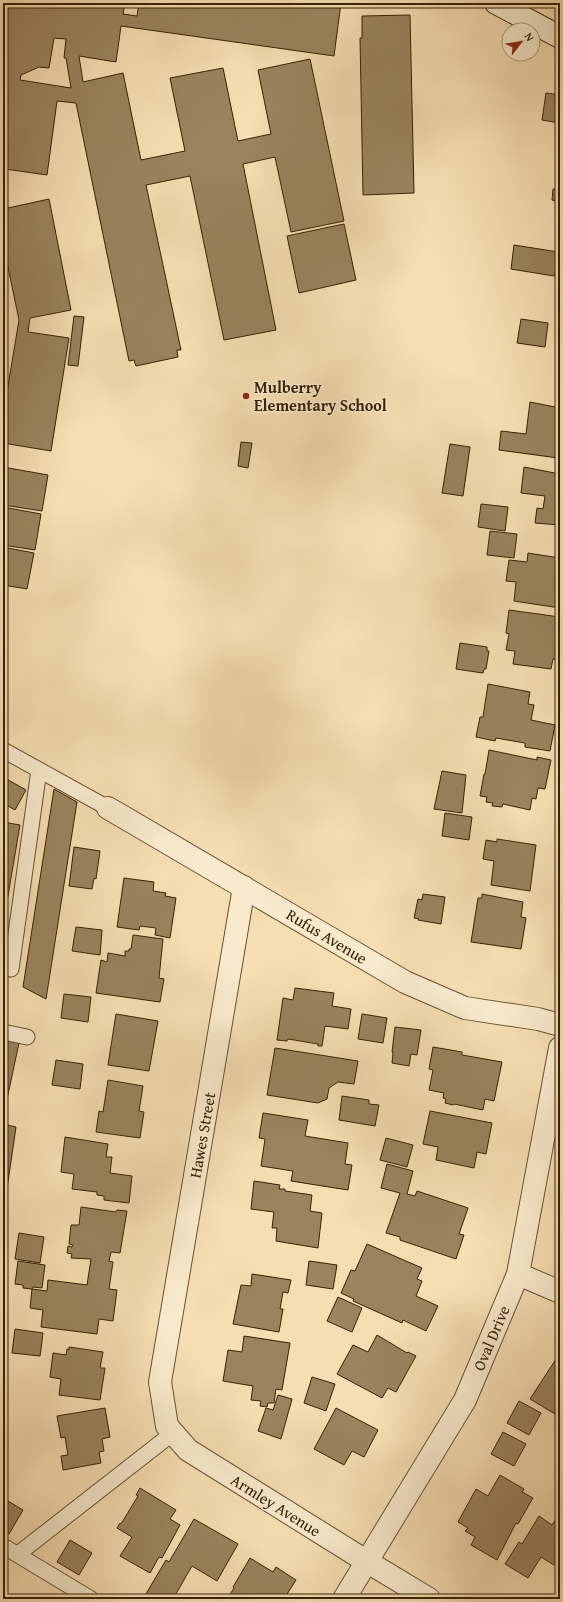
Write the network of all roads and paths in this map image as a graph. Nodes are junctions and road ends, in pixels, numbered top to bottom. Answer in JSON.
{"nodes":[{"id":1,"x":496,"y":3,"type":"edge"},
{"id":2,"x":560,"y":37,"type":"edge"},
{"id":3,"x":3,"y":750,"type":"edge"},
{"id":4,"x":39,"y":770,"type":"junction"},
{"id":5,"x":108,"y":808,"type":"joint"},
{"id":6,"x":244,"y":887,"type":"junction"},
{"id":7,"x":11,"y":969,"type":"dead end"},
{"id":8,"x":560,"y":1025,"type":"edge"},
{"id":9,"x":3,"y":1032,"type":"edge"},
{"id":10,"x":27,"y":1037,"type":"dead end"},
{"id":11,"x":560,"y":1048,"type":"edge"},
{"id":12,"x":518,"y":1274,"type":"junction"},
{"id":13,"x":560,"y":1292,"type":"edge"},
{"id":14,"x":160,"y":1382,"type":"joint"},
{"id":15,"x":173,"y":1433,"type":"junction"},
{"id":16,"x":3,"y":1546,"type":"edge"},
{"id":17,"x":18,"y":1554,"type":"junction"},
{"id":18,"x":366,"y":1561,"type":"junction"},
{"id":19,"x":91,"y":1599,"type":"edge"},
{"id":20,"x":344,"y":1599,"type":"edge"},
{"id":21,"x":429,"y":1599,"type":"edge"}],
"edges":[{"from":1,"to":2,"type":"street"},
{"from":3,"to":4,"type":"lane"},
{"from":4,"to":5,"type":"lane"},
{"from":4,"to":7,"type":"lane"},
{"from":5,"to":6,"type":"street","name":"Rufus Avenue"},
{"from":6,"to":8,"type":"street","name":"Rufus Avenue"},
{"from":6,"to":14,"type":"street","name":"Hawes Street"},
{"from":9,"to":10,"type":"lane"},
{"from":11,"to":12,"type":"street","name":"Oval Drive"},
{"from":12,"to":13,"type":"street"},
{"from":12,"to":18,"type":"street","name":"Oval Drive"},
{"from":14,"to":15,"type":"street","name":"Armley Avenue"},
{"from":15,"to":17,"type":"lane"},
{"from":15,"to":18,"type":"street","name":"Armley Avenue"},
{"from":16,"to":17,"type":"lane"},
{"from":17,"to":19,"type":"lane"},
{"from":18,"to":20,"type":"street","name":"Oval Drive"},
{"from":18,"to":21,"type":"street","name":"Armley Avenue"}]}
